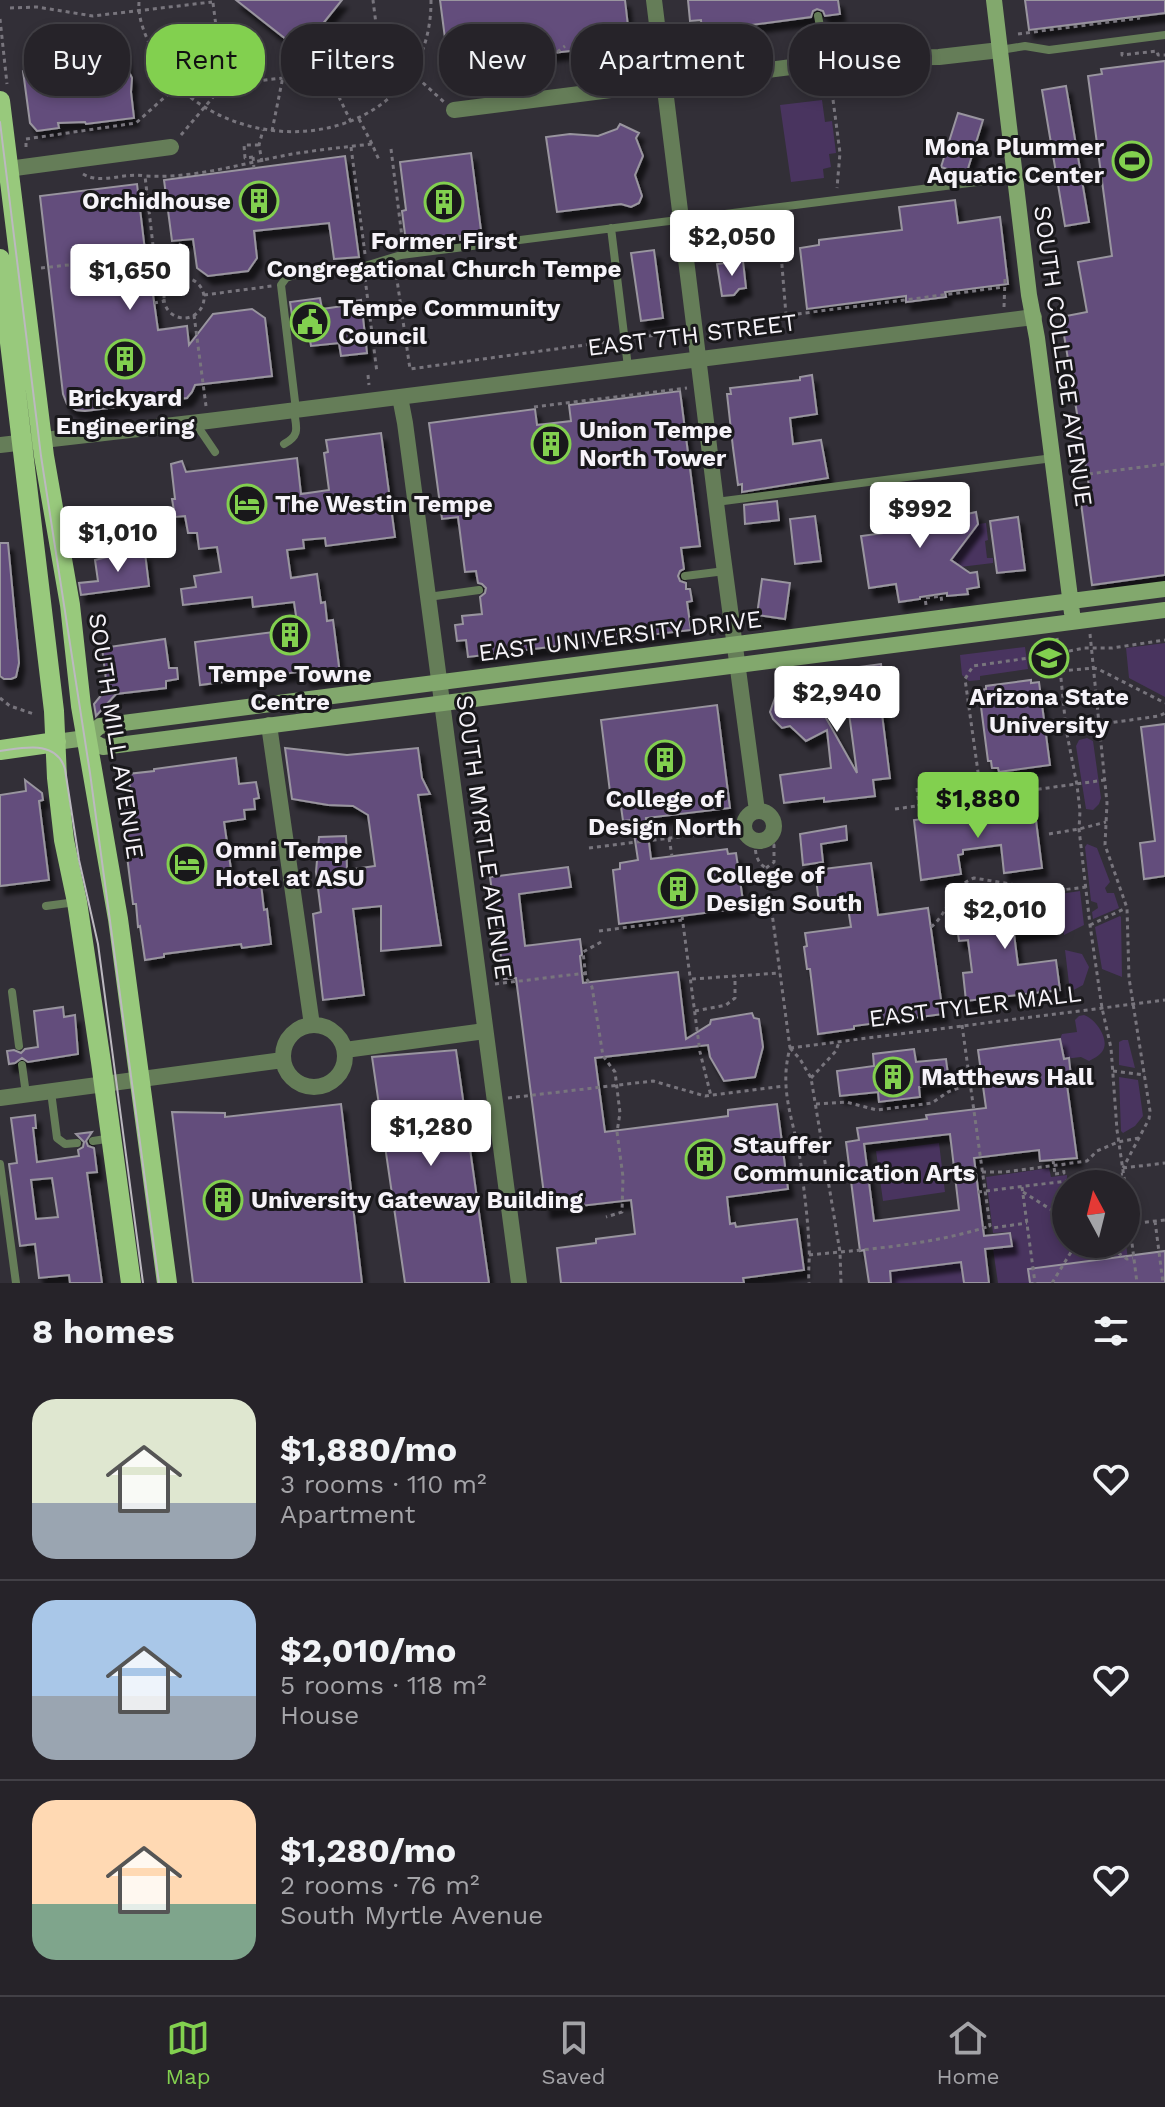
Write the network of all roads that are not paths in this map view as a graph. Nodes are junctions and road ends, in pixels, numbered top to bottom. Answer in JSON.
{"nodes":[{"id":1,"x":654,"y":0,"type":"edge"},
{"id":2,"x":994,"y":0,"type":"edge"},
{"id":3,"x":818,"y":16,"type":"dead end"},
{"id":4,"x":657,"y":24,"type":"edge"},
{"id":5,"x":820,"y":24,"type":"edge"},
{"id":6,"x":1165,"y":35,"type":"edge"},
{"id":7,"x":1000,"y":50,"type":"junction"},
{"id":8,"x":930,"y":56,"type":"edge"},
{"id":9,"x":572,"y":96,"type":"edge"},
{"id":10,"x":666,"y":96,"type":"edge"},
{"id":11,"x":0,"y":101,"type":"edge"},
{"id":12,"x":1,"y":107,"type":"edge"},
{"id":13,"x":454,"y":110,"type":"road end"},
{"id":14,"x":171,"y":147,"type":"road end"},
{"id":15,"x":4,"y":169,"type":"edge"},
{"id":16,"x":993,"y":180,"type":"dead end"},
{"id":17,"x":682,"y":220,"type":"junction"},
{"id":18,"x":611,"y":228,"type":"junction"},
{"id":19,"x":0,"y":259,"type":"edge"},
{"id":20,"x":1034,"y":317,"type":"junction"},
{"id":21,"x":699,"y":358,"type":"junction"},
{"id":22,"x":628,"y":367,"type":"junction"},
{"id":23,"x":400,"y":397,"type":"junction"},
{"id":24,"x":295,"y":410,"type":"junction"},
{"id":25,"x":202,"y":422,"type":"junction"},
{"id":26,"x":32,"y":442,"type":"junction"},
{"id":27,"x":284,"y":444,"type":"dead end"},
{"id":28,"x":0,"y":445,"type":"edge"},
{"id":29,"x":215,"y":452,"type":"dead end"},
{"id":30,"x":1053,"y":458,"type":"junction"},
{"id":31,"x":716,"y":502,"type":"junction"},
{"id":32,"x":725,"y":571,"type":"junction"},
{"id":33,"x":685,"y":576,"type":"dead end"},
{"id":34,"x":1165,"y":589,"type":"edge"},
{"id":35,"x":479,"y":590,"type":"dead end"},
{"id":36,"x":428,"y":597,"type":"junction"},
{"id":37,"x":1071,"y":602,"type":"junction"},
{"id":38,"x":1165,"y":610,"type":"edge"},
{"id":39,"x":1073,"y":622,"type":"junction"},
{"id":40,"x":734,"y":645,"type":"junction"},
{"id":41,"x":737,"y":665,"type":"junction"},
{"id":42,"x":439,"y":683,"type":"junction"},
{"id":43,"x":441,"y":704,"type":"junction"},
{"id":44,"x":269,"y":725,"type":"junction"},
{"id":45,"x":86,"y":738,"type":"junction"},
{"id":46,"x":56,"y":742,"type":"junction"},
{"id":47,"x":0,"y":750,"type":"edge"},
{"id":48,"x":757,"y":811,"type":"junction"},
{"id":49,"x":77,"y":902,"type":"junction"},
{"id":50,"x":46,"y":906,"type":"dead end"},
{"id":51,"x":12,"y":992,"type":"dead end"},
{"id":52,"x":312,"y":1025,"type":"junction"},
{"id":53,"x":485,"y":1031,"type":"junction"},
{"id":54,"x":19,"y":1046,"type":"dead end"},
{"id":55,"x":345,"y":1050,"type":"junction"},
{"id":56,"x":283,"y":1060,"type":"junction"},
{"id":57,"x":22,"y":1065,"type":"dead end"},
{"id":58,"x":139,"y":1079,"type":"junction"},
{"id":59,"x":104,"y":1084,"type":"junction"},
{"id":60,"x":51,"y":1091,"type":"junction"},
{"id":61,"x":26,"y":1094,"type":"junction"},
{"id":62,"x":0,"y":1098,"type":"edge"},
{"id":63,"x":77,"y":1143,"type":"dead end"},
{"id":64,"x":0,"y":1164,"type":"edge"},
{"id":65,"x":16,"y":1283,"type":"edge"},
{"id":66,"x":131,"y":1283,"type":"edge"},
{"id":67,"x":167,"y":1283,"type":"edge"},
{"id":68,"x":519,"y":1283,"type":"edge"}],
"edges":[{"from":1,"to":4,"type":"street"},
{"from":2,"to":7,"type":"main road","name":"SOUTH COLLEGE AVENUE"},
{"from":3,"to":5,"type":"lane"},
{"from":6,"to":7,"type":"lane"},
{"from":7,"to":8,"type":"street"},
{"from":7,"to":20,"type":"main road","name":"SOUTH COLLEGE AVENUE"},
{"from":9,"to":13,"type":"street"},
{"from":10,"to":17,"type":"street"},
{"from":11,"to":12,"type":"main road","name":"SOUTH MILL AVENUE"},
{"from":12,"to":15,"type":"main road","name":"SOUTH MILL AVENUE"},
{"from":14,"to":15,"type":"street"},
{"from":15,"to":26,"type":"main road","name":"SOUTH MILL AVENUE"},
{"from":16,"to":17,"type":"lane"},
{"from":17,"to":18,"type":"lane"},
{"from":17,"to":21,"type":"street"},
{"from":18,"to":22,"type":"lane"},
{"from":18,"to":24,"type":"lane"},
{"from":19,"to":26,"type":"main road","name":"SOUTH MILL AVENUE"},
{"from":20,"to":21,"type":"street","name":"EAST 7TH STREET"},
{"from":20,"to":30,"type":"main road","name":"SOUTH COLLEGE AVENUE"},
{"from":21,"to":22,"type":"street","name":"EAST 7TH STREET"},
{"from":21,"to":31,"type":"street"},
{"from":22,"to":23,"type":"street","name":"EAST 7TH STREET"},
{"from":23,"to":24,"type":"street","name":"EAST 7TH STREET"},
{"from":23,"to":36,"type":"street","name":"SOUTH MYRTLE AVENUE"},
{"from":24,"to":25,"type":"street","name":"EAST 7TH STREET"},
{"from":24,"to":27,"type":"lane"},
{"from":25,"to":26,"type":"street","name":"EAST 7TH STREET"},
{"from":25,"to":29,"type":"lane"},
{"from":26,"to":28,"type":"street","name":"EAST 7TH STREET"},
{"from":26,"to":45,"type":"main road","name":"SOUTH MILL AVENUE"},
{"from":26,"to":46,"type":"main road","name":"SOUTH MILL AVENUE"},
{"from":30,"to":31,"type":"lane"},
{"from":30,"to":37,"type":"main road","name":"SOUTH COLLEGE AVENUE"},
{"from":31,"to":32,"type":"street"},
{"from":32,"to":33,"type":"lane"},
{"from":32,"to":40,"type":"street"},
{"from":34,"to":37,"type":"main road","name":"EAST UNIVERSITY DRIVE"},
{"from":35,"to":36,"type":"lane"},
{"from":36,"to":42,"type":"street","name":"SOUTH MYRTLE AVENUE"},
{"from":37,"to":39,"type":"main road","name":"SOUTH COLLEGE AVENUE"},
{"from":37,"to":40,"type":"main road","name":"EAST UNIVERSITY DRIVE"},
{"from":38,"to":39,"type":"main road","name":"EAST UNIVERSITY DRIVE"},
{"from":39,"to":41,"type":"main road","name":"EAST UNIVERSITY DRIVE"},
{"from":40,"to":41,"type":"street"},
{"from":40,"to":42,"type":"main road","name":"EAST UNIVERSITY DRIVE"},
{"from":41,"to":43,"type":"main road","name":"EAST UNIVERSITY DRIVE"},
{"from":41,"to":48,"type":"street"},
{"from":42,"to":43,"type":"street","name":"SOUTH MYRTLE AVENUE"},
{"from":42,"to":45,"type":"main road","name":"EAST UNIVERSITY DRIVE"},
{"from":43,"to":44,"type":"main road","name":"EAST UNIVERSITY DRIVE"},
{"from":43,"to":53,"type":"street","name":"SOUTH MYRTLE AVENUE"},
{"from":44,"to":45,"type":"main road","name":"EAST UNIVERSITY DRIVE"},
{"from":44,"to":52,"type":"street"},
{"from":45,"to":46,"type":"main road","name":"EAST UNIVERSITY DRIVE"},
{"from":45,"to":58,"type":"main road","name":"SOUTH MILL AVENUE"},
{"from":46,"to":47,"type":"main road"},
{"from":46,"to":49,"type":"main road","name":"SOUTH MILL AVENUE"},
{"from":48,"to":48,"type":"street"},
{"from":49,"to":50,"type":"lane"},
{"from":49,"to":59,"type":"main road","name":"SOUTH MILL AVENUE"},
{"from":51,"to":54,"type":"lane"},
{"from":52,"to":55,"type":"street"},
{"from":52,"to":56,"type":"street"},
{"from":53,"to":55,"type":"street"},
{"from":53,"to":68,"type":"street","name":"SOUTH MYRTLE AVENUE"},
{"from":55,"to":56,"type":"street"},
{"from":56,"to":58,"type":"street"},
{"from":57,"to":61,"type":"lane"},
{"from":58,"to":59,"type":"street"},
{"from":58,"to":67,"type":"main road","name":"SOUTH MILL AVENUE"},
{"from":59,"to":60,"type":"street"},
{"from":59,"to":66,"type":"main road","name":"SOUTH MILL AVENUE"},
{"from":60,"to":61,"type":"street"},
{"from":60,"to":63,"type":"lane"},
{"from":61,"to":62,"type":"street"},
{"from":64,"to":65,"type":"lane"}]}
